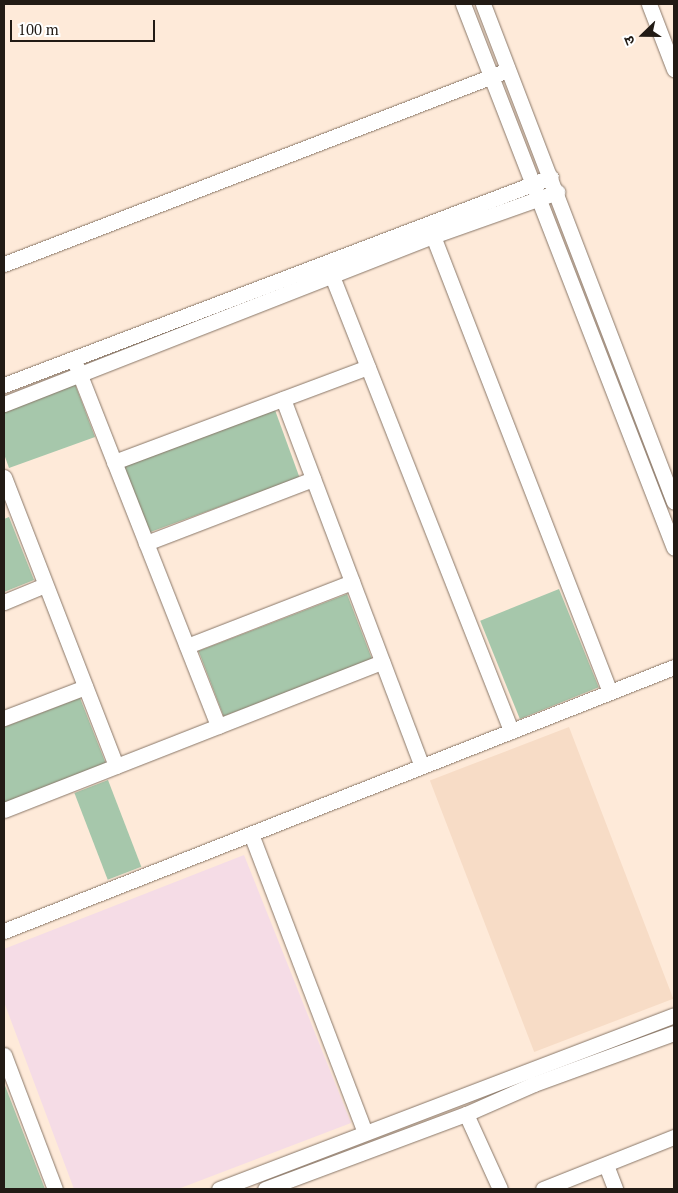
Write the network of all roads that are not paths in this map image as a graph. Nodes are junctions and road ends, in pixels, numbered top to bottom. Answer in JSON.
{"nodes":[{"id":1,"x":463,"y":4,"type":"edge"},
{"id":2,"x":483,"y":4,"type":"edge"},
{"id":3,"x":649,"y":4,"type":"edge"},
{"id":4,"x":674,"y":69,"type":"edge"},
{"id":5,"x":508,"y":70,"type":"junction"},
{"id":6,"x":490,"y":74,"type":"junction"},
{"id":7,"x":551,"y":177,"type":"junction"},
{"id":8,"x":533,"y":184,"type":"junction"},
{"id":9,"x":557,"y":192,"type":"junction"},
{"id":10,"x":538,"y":199,"type":"junction"},
{"id":11,"x":433,"y":236,"type":"junction"},
{"id":12,"x":4,"y":264,"type":"edge"},
{"id":13,"x":332,"y":276,"type":"junction"},
{"id":14,"x":73,"y":358,"type":"junction"},
{"id":15,"x":368,"y":367,"type":"junction"},
{"id":16,"x":80,"y":374,"type":"junction"},
{"id":17,"x":4,"y":385,"type":"edge"},
{"id":18,"x":283,"y":399,"type":"junction"},
{"id":19,"x":4,"y":404,"type":"edge"},
{"id":20,"x":114,"y":462,"type":"junction"},
{"id":21,"x":4,"y":477,"type":"edge"},
{"id":22,"x":313,"y":479,"type":"junction"},
{"id":23,"x":674,"y":502,"type":"edge"},
{"id":24,"x":9,"y":504,"type":"edge"},
{"id":25,"x":146,"y":544,"type":"junction"},
{"id":26,"x":674,"y":548,"type":"edge"},
{"id":27,"x":352,"y":582,"type":"junction"},
{"id":28,"x":45,"y":585,"type":"junction"},
{"id":29,"x":4,"y":602,"type":"edge"},
{"id":30,"x":187,"y":646,"type":"junction"},
{"id":31,"x":382,"y":662,"type":"junction"},
{"id":32,"x":674,"y":667,"type":"edge"},
{"id":33,"x":85,"y":687,"type":"junction"},
{"id":34,"x":610,"y":692,"type":"junction"},
{"id":35,"x":4,"y":718,"type":"edge"},
{"id":36,"x":218,"y":726,"type":"junction"},
{"id":37,"x":511,"y":731,"type":"junction"},
{"id":38,"x":116,"y":766,"type":"junction"},
{"id":39,"x":422,"y":766,"type":"junction"},
{"id":40,"x":4,"y":810,"type":"edge"},
{"id":41,"x":251,"y":834,"type":"junction"},
{"id":42,"x":4,"y":931,"type":"edge"},
{"id":43,"x":674,"y":1016,"type":"edge"},
{"id":44,"x":674,"y":1033,"type":"edge"},
{"id":45,"x":4,"y":1055,"type":"edge"},
{"id":46,"x":466,"y":1114,"type":"junction"},
{"id":47,"x":364,"y":1132,"type":"junction"},
{"id":48,"x":674,"y":1137,"type":"edge"},
{"id":49,"x":606,"y":1165,"type":"junction"},
{"id":50,"x":235,"y":1186,"type":"edge"},
{"id":51,"x":56,"y":1189,"type":"edge"},
{"id":52,"x":218,"y":1189,"type":"edge"},
{"id":53,"x":265,"y":1189,"type":"edge"},
{"id":54,"x":500,"y":1189,"type":"edge"},
{"id":55,"x":543,"y":1189,"type":"edge"},
{"id":56,"x":615,"y":1189,"type":"edge"}],
"edges":[{"from":1,"to":6,"type":"street"},
{"from":2,"to":5,"type":"street"},
{"from":3,"to":4,"type":"street"},
{"from":5,"to":6,"type":"street"},
{"from":5,"to":7,"type":"street"},
{"from":6,"to":8,"type":"street"},
{"from":6,"to":12,"type":"street"},
{"from":7,"to":8,"type":"street"},
{"from":7,"to":9,"type":"street"},
{"from":8,"to":10,"type":"street"},
{"from":8,"to":14,"type":"street"},
{"from":9,"to":10,"type":"street"},
{"from":9,"to":23,"type":"street"},
{"from":10,"to":11,"type":"street"},
{"from":10,"to":26,"type":"street"},
{"from":11,"to":13,"type":"street"},
{"from":11,"to":34,"type":"street"},
{"from":13,"to":15,"type":"street"},
{"from":13,"to":16,"type":"street"},
{"from":14,"to":16,"type":"street"},
{"from":14,"to":17,"type":"street"},
{"from":15,"to":18,"type":"street"},
{"from":15,"to":37,"type":"street"},
{"from":16,"to":19,"type":"street"},
{"from":16,"to":20,"type":"street"},
{"from":18,"to":20,"type":"street"},
{"from":18,"to":22,"type":"street"},
{"from":20,"to":25,"type":"street"},
{"from":21,"to":24,"type":"street"},
{"from":22,"to":25,"type":"street"},
{"from":22,"to":27,"type":"street"},
{"from":24,"to":28,"type":"street"},
{"from":25,"to":30,"type":"street"},
{"from":27,"to":30,"type":"street"},
{"from":27,"to":31,"type":"street"},
{"from":28,"to":29,"type":"street"},
{"from":28,"to":33,"type":"street"},
{"from":30,"to":36,"type":"street"},
{"from":31,"to":36,"type":"street"},
{"from":31,"to":39,"type":"street"},
{"from":32,"to":34,"type":"street"},
{"from":33,"to":35,"type":"street"},
{"from":33,"to":38,"type":"street"},
{"from":34,"to":37,"type":"street"},
{"from":36,"to":38,"type":"street"},
{"from":37,"to":39,"type":"street"},
{"from":38,"to":40,"type":"street"},
{"from":39,"to":41,"type":"street"},
{"from":41,"to":42,"type":"street"},
{"from":41,"to":47,"type":"street"},
{"from":43,"to":47,"type":"street"},
{"from":44,"to":46,"type":"street"},
{"from":45,"to":51,"type":"street"},
{"from":46,"to":53,"type":"street"},
{"from":46,"to":54,"type":"street"},
{"from":47,"to":50,"type":"street"},
{"from":48,"to":49,"type":"street"},
{"from":49,"to":55,"type":"street"},
{"from":49,"to":56,"type":"street"},
{"from":50,"to":52,"type":"street"}]}
